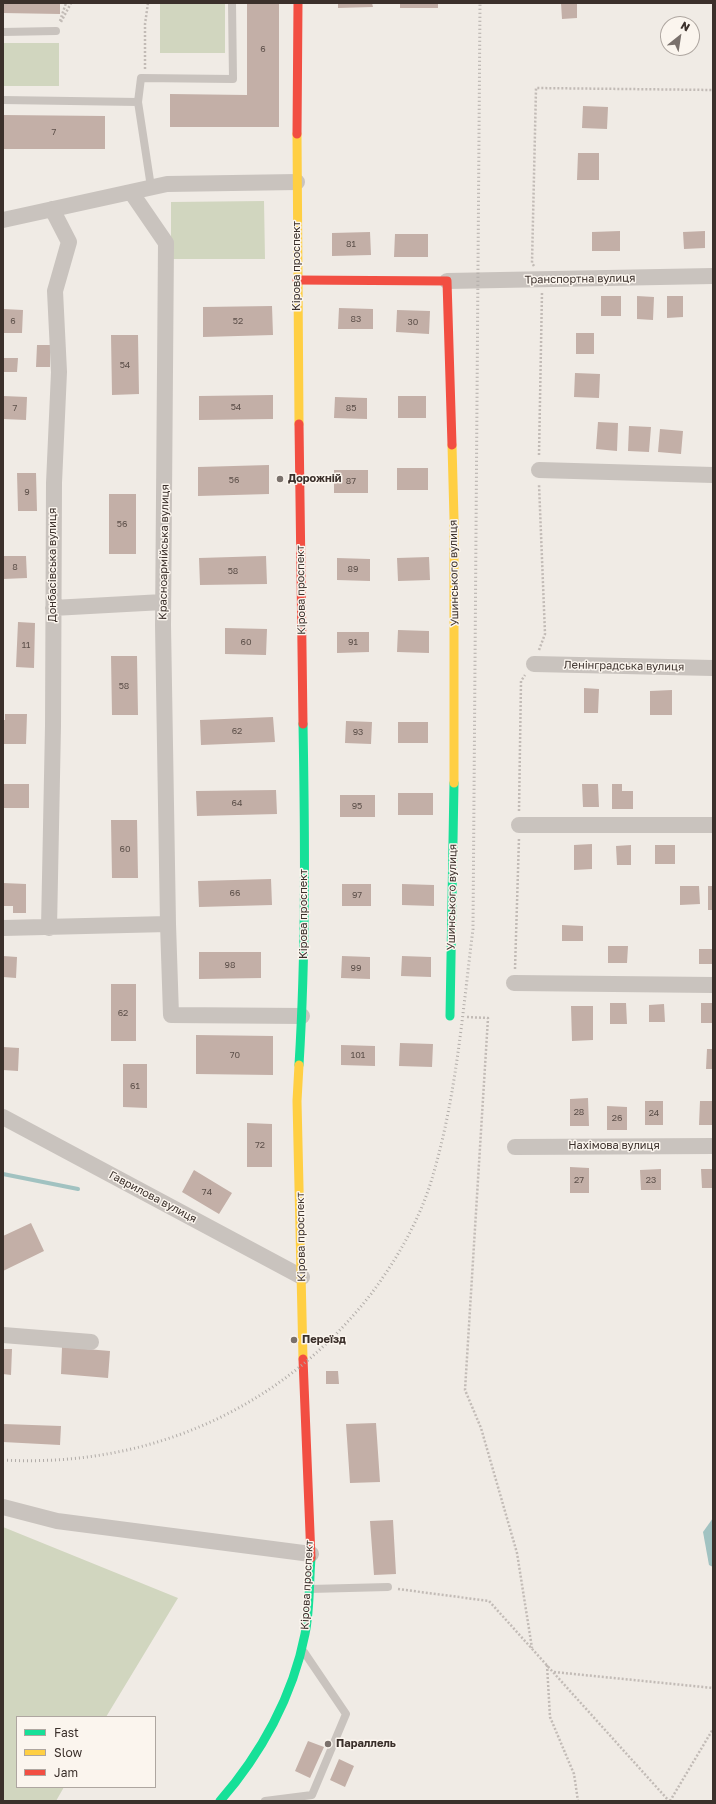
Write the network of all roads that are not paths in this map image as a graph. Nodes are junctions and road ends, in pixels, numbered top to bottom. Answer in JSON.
{"nodes":[{"id":1,"x":232,"y":3,"type":"edge"},
{"id":2,"x":298,"y":3,"type":"edge"},
{"id":3,"x":56,"y":31,"type":"road end"},
{"id":4,"x":3,"y":32,"type":"edge"},
{"id":5,"x":3,"y":100,"type":"edge"},
{"id":6,"x":138,"y":102,"type":"junction"},
{"id":7,"x":297,"y":182,"type":"junction"},
{"id":8,"x":151,"y":187,"type":"junction"},
{"id":9,"x":131,"y":192,"type":"junction"},
{"id":10,"x":52,"y":209,"type":"junction"},
{"id":11,"x":3,"y":220,"type":"edge"},
{"id":12,"x":713,"y":276,"type":"edge"},
{"id":13,"x":297,"y":280,"type":"junction"},
{"id":14,"x":447,"y":281,"type":"junction"},
{"id":15,"x":539,"y":470,"type":"dead end"},
{"id":16,"x":713,"y":475,"type":"edge"},
{"id":17,"x":163,"y":602,"type":"junction"},
{"id":18,"x":53,"y":608,"type":"junction"},
{"id":19,"x":534,"y":664,"type":"dead end"},
{"id":20,"x":713,"y":668,"type":"edge"},
{"id":21,"x":519,"y":825,"type":"dead end"},
{"id":22,"x":713,"y":825,"type":"edge"},
{"id":23,"x":168,"y":924,"type":"junction"},
{"id":24,"x":3,"y":928,"type":"edge"},
{"id":25,"x":49,"y":928,"type":"junction"},
{"id":26,"x":514,"y":983,"type":"dead end"},
{"id":27,"x":713,"y":985,"type":"edge"},
{"id":28,"x":302,"y":1016,"type":"junction"},
{"id":29,"x":450,"y":1016,"type":"road end"},
{"id":30,"x":3,"y":1117,"type":"edge"},
{"id":31,"x":713,"y":1146,"type":"edge"},
{"id":32,"x":515,"y":1147,"type":"dead end"},
{"id":33,"x":302,"y":1277,"type":"junction"},
{"id":34,"x":3,"y":1335,"type":"edge"},
{"id":35,"x":91,"y":1342,"type":"dead end"},
{"id":36,"x":3,"y":1507,"type":"edge"},
{"id":37,"x":311,"y":1554,"type":"junction"},
{"id":38,"x":388,"y":1588,"type":"road end"},
{"id":39,"x":309,"y":1589,"type":"junction"},
{"id":40,"x":301,"y":1648,"type":"junction"},
{"id":41,"x":220,"y":1801,"type":"edge"},
{"id":42,"x":265,"y":1801,"type":"edge"}],
"edges":[{"from":1,"to":6,"type":"lane"},
{"from":2,"to":7,"type":"street","name":"Кірова проспект"},
{"from":3,"to":4,"type":"lane"},
{"from":5,"to":6,"type":"lane"},
{"from":6,"to":8,"type":"lane"},
{"from":7,"to":8,"type":"street"},
{"from":7,"to":13,"type":"street","name":"Кірова проспект"},
{"from":8,"to":9,"type":"street"},
{"from":9,"to":10,"type":"street"},
{"from":9,"to":17,"type":"street","name":"Красноармійська вулиця"},
{"from":10,"to":11,"type":"street"},
{"from":10,"to":18,"type":"street","name":"Донбасівська вулиця"},
{"from":12,"to":14,"type":"street","name":"Транспортна вулиця"},
{"from":13,"to":14,"type":"street"},
{"from":13,"to":28,"type":"street","name":"Кірова проспект"},
{"from":14,"to":29,"type":"street","name":"Ушинського вулиця"},
{"from":15,"to":16,"type":"street"},
{"from":17,"to":18,"type":"street"},
{"from":17,"to":23,"type":"street","name":"Красноармійська вулиця"},
{"from":18,"to":25,"type":"street","name":"Донбасівська вулиця"},
{"from":19,"to":20,"type":"street","name":"Ленінградська вулиця"},
{"from":21,"to":22,"type":"street"},
{"from":23,"to":25,"type":"street"},
{"from":23,"to":28,"type":"street","name":"Красноармійська вулиця"},
{"from":24,"to":25,"type":"street"},
{"from":26,"to":27,"type":"street"},
{"from":28,"to":33,"type":"street","name":"Кірова проспект"},
{"from":30,"to":33,"type":"street","name":"Гаврилова вулиця"},
{"from":31,"to":32,"type":"street","name":"Нахімова вулиця"},
{"from":33,"to":37,"type":"street","name":"Кірова проспект"},
{"from":34,"to":35,"type":"street"},
{"from":36,"to":37,"type":"street"},
{"from":37,"to":39,"type":"street","name":"Кірова проспект"},
{"from":38,"to":39,"type":"lane"},
{"from":39,"to":40,"type":"street","name":"Кірова проспект"},
{"from":40,"to":41,"type":"street","name":"Кірова проспект"},
{"from":40,"to":42,"type":"lane"}]}
